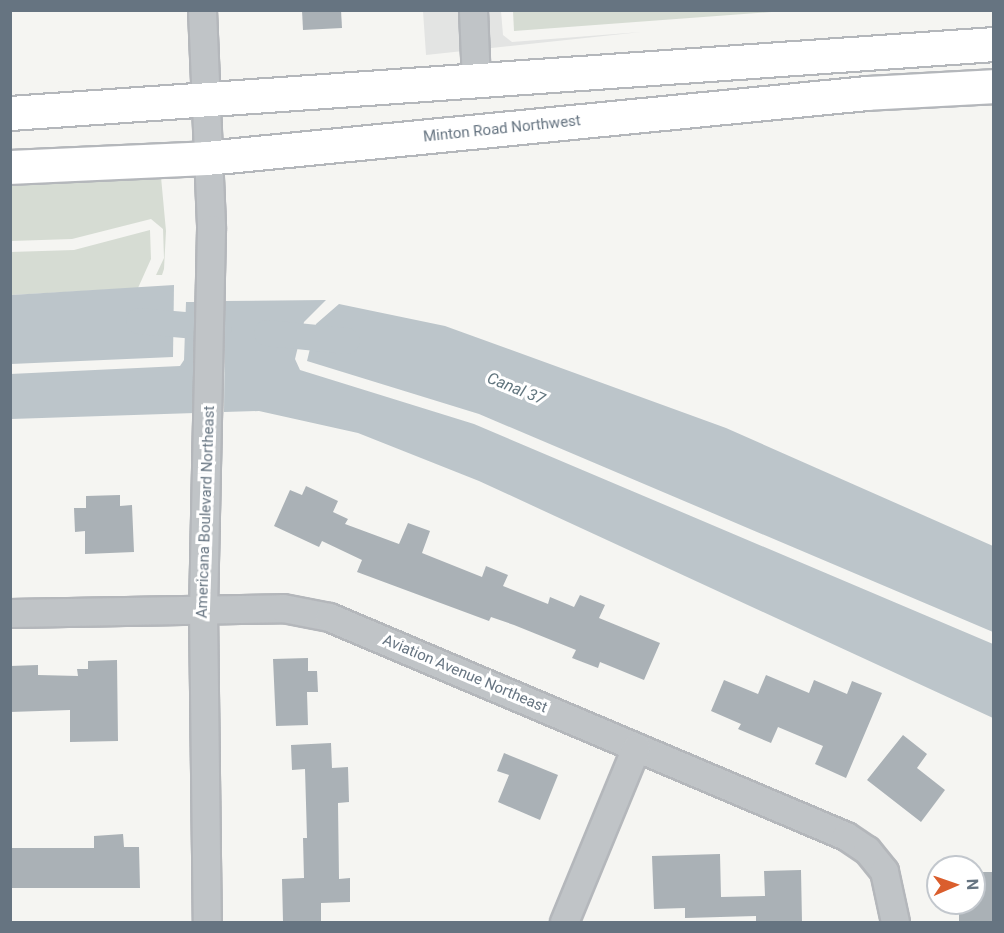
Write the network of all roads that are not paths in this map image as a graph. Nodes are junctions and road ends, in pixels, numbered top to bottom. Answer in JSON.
{"nodes":[{"id":1,"x":202,"y":10,"type":"edge"},
{"id":2,"x":474,"y":10,"type":"edge"},
{"id":3,"x":993,"y":44,"type":"edge"},
{"id":4,"x":476,"y":82,"type":"junction"},
{"id":5,"x":993,"y":86,"type":"edge"},
{"id":6,"x":205,"y":102,"type":"junction"},
{"id":7,"x":10,"y":113,"type":"edge"},
{"id":8,"x":206,"y":158,"type":"junction"},
{"id":9,"x":10,"y":167,"type":"edge"},
{"id":10,"x":203,"y":609,"type":"junction"},
{"id":11,"x":10,"y":613,"type":"edge"},
{"id":12,"x":636,"y":747,"type":"junction"},
{"id":13,"x":207,"y":922,"type":"edge"},
{"id":14,"x":564,"y":922,"type":"edge"},
{"id":15,"x":895,"y":922,"type":"edge"}],
"edges":[{"from":1,"to":6,"type":"street","name":"Americana Boulevard Northeast"},
{"from":2,"to":4,"type":"street"},
{"from":3,"to":4,"type":"main road"},
{"from":4,"to":6,"type":"main road"},
{"from":5,"to":8,"type":"main road","name":"Minton Road Northwest"},
{"from":6,"to":7,"type":"main road"},
{"from":6,"to":8,"type":"street","name":"Americana Boulevard Northeast"},
{"from":8,"to":9,"type":"main road","name":"Minton Road Northwest"},
{"from":8,"to":10,"type":"street","name":"Americana Boulevard Northeast"},
{"from":10,"to":11,"type":"street","name":"Aviation Avenue Northeast"},
{"from":10,"to":12,"type":"street","name":"Aviation Avenue Northeast"},
{"from":10,"to":13,"type":"street","name":"Americana Boulevard Northeast"},
{"from":12,"to":14,"type":"street"},
{"from":12,"to":15,"type":"street","name":"Aviation Avenue Northeast"}]}
